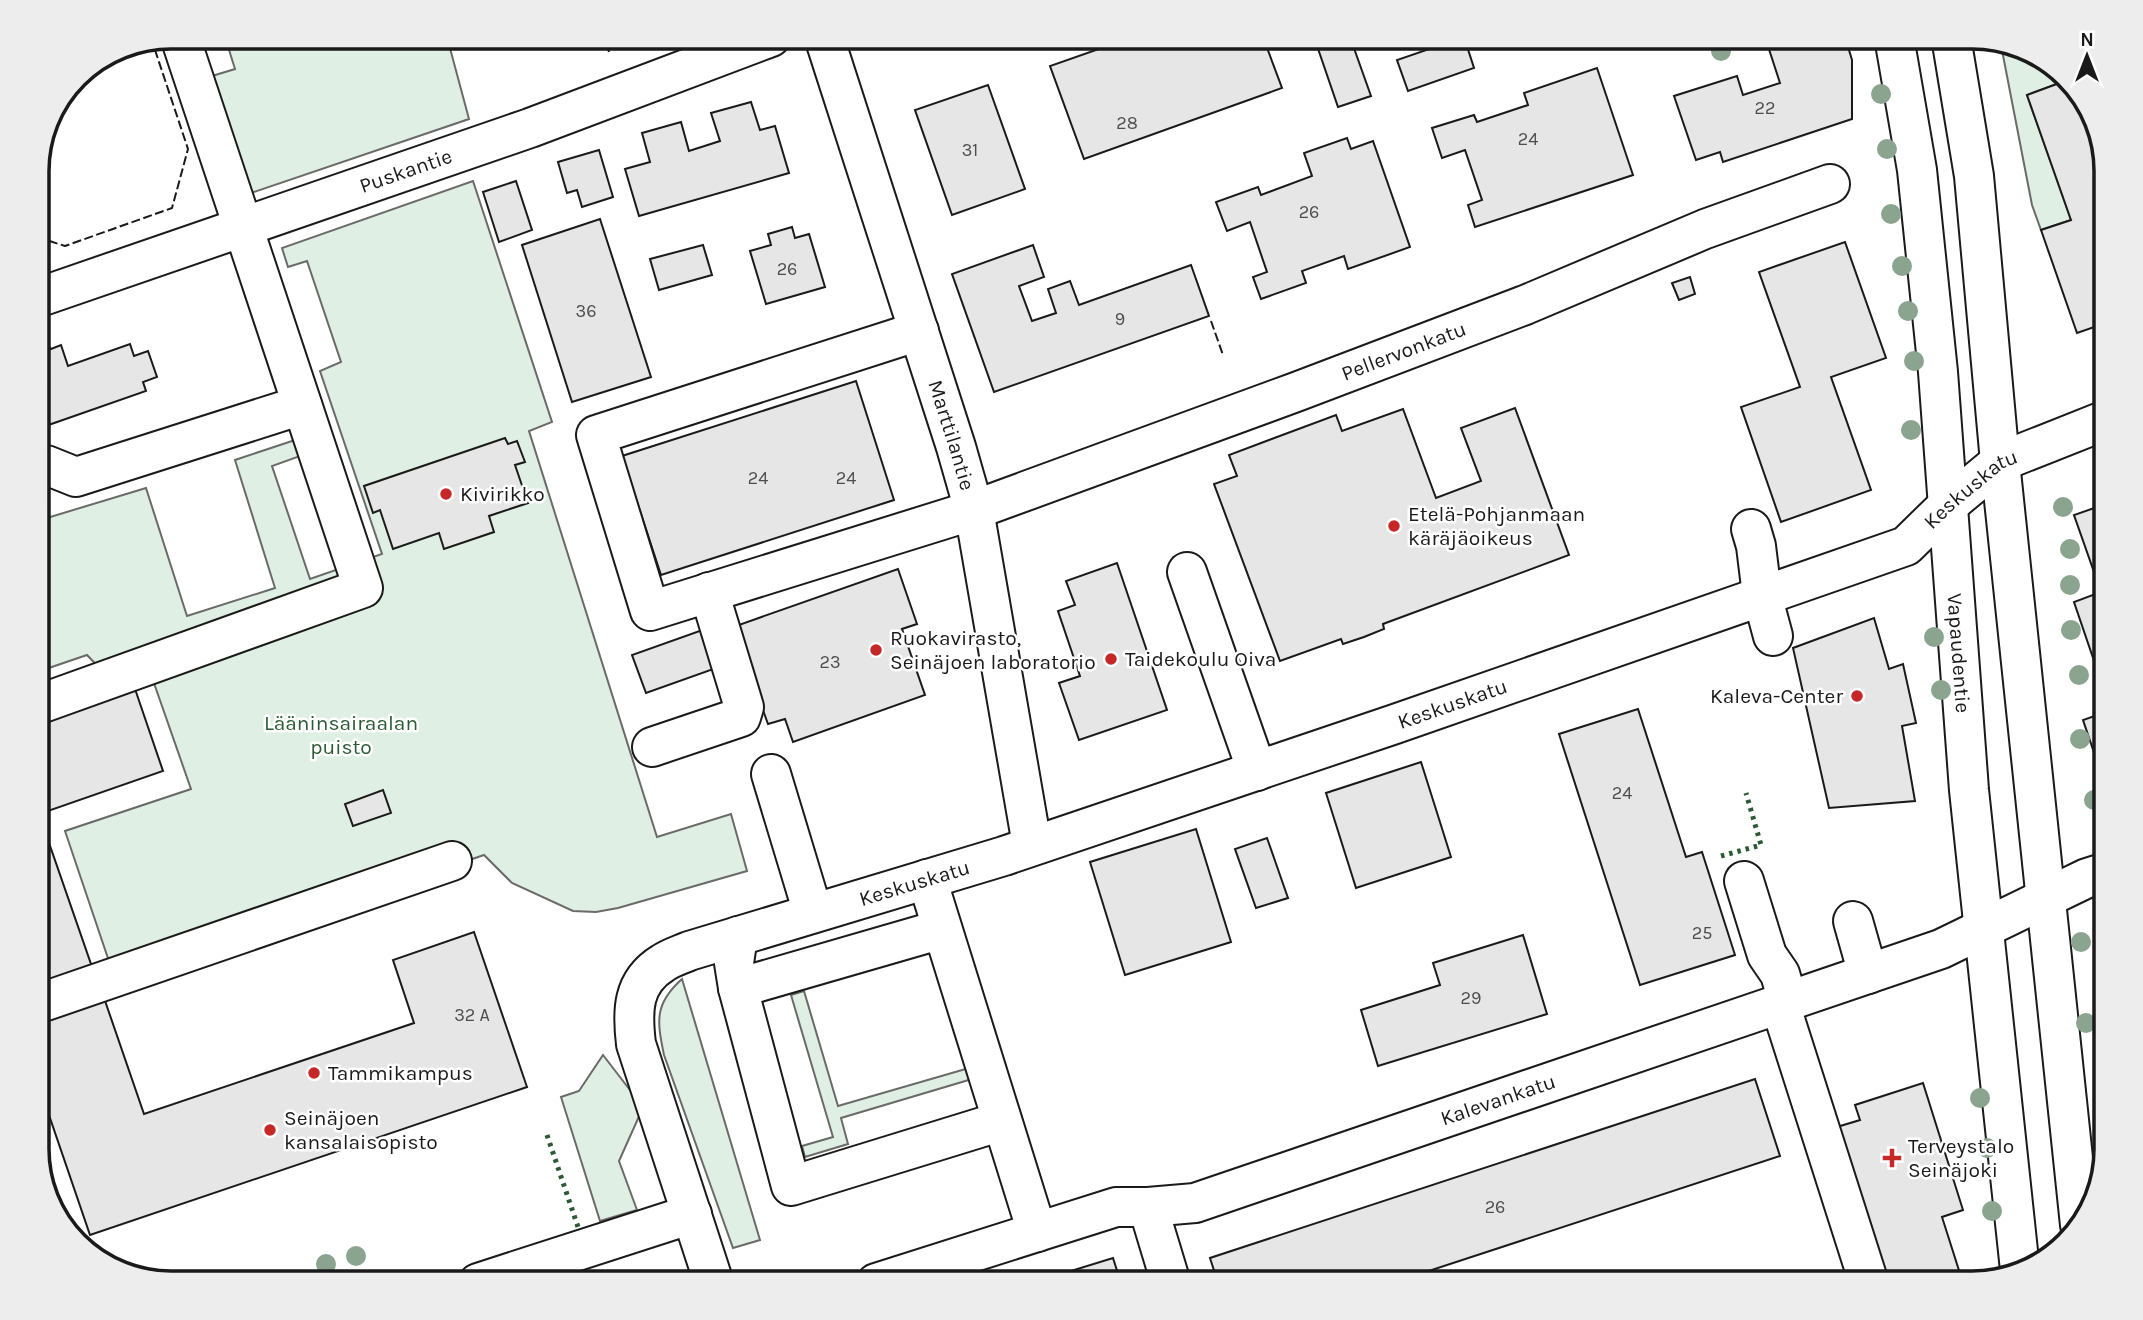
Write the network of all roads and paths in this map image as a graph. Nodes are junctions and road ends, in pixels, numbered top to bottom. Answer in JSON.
{"nodes":[{"id":1,"x":184,"y":49,"type":"edge"},
{"id":2,"x":739,"y":49,"type":"edge"},
{"id":3,"x":828,"y":49,"type":"edge"},
{"id":4,"x":1896,"y":49,"type":"edge"},
{"id":5,"x":1953,"y":49,"type":"edge"},
{"id":6,"x":1830,"y":184,"type":"dead end"},
{"id":7,"x":242,"y":227,"type":"junction"},
{"id":8,"x":49,"y":294,"type":"edge"},
{"id":9,"x":919,"y":331,"type":"junction"},
{"id":10,"x":302,"y":405,"type":"junction"},
{"id":11,"x":2094,"y":425,"type":"edge"},
{"id":12,"x":2000,"y":462,"type":"junction"},
{"id":13,"x":49,"y":466,"type":"edge"},
{"id":14,"x":1948,"y":505,"type":"junction"},
{"id":15,"x":974,"y":510,"type":"junction"},
{"id":16,"x":1751,"y":529,"type":"dead end"},
{"id":17,"x":1187,"y":572,"type":"dead end"},
{"id":18,"x":709,"y":593,"type":"junction"},
{"id":19,"x":1762,"y":595,"type":"junction"},
{"id":20,"x":1773,"y":636,"type":"dead end"},
{"id":21,"x":49,"y":701,"type":"edge"},
{"id":22,"x":652,"y":747,"type":"dead end"},
{"id":23,"x":1257,"y":771,"type":"junction"},
{"id":24,"x":771,"y":774,"type":"dead end"},
{"id":25,"x":1032,"y":845,"type":"junction"},
{"id":26,"x":452,"y":861,"type":"dead end"},
{"id":27,"x":2094,"y":876,"type":"edge"},
{"id":28,"x":926,"y":879,"type":"junction"},
{"id":29,"x":1744,"y":881,"type":"dead end"},
{"id":30,"x":2046,"y":899,"type":"junction"},
{"id":31,"x":813,"y":913,"type":"junction"},
{"id":32,"x":1853,"y":921,"type":"dead end"},
{"id":33,"x":942,"y":929,"type":"junction"},
{"id":34,"x":1982,"y":929,"type":"junction"},
{"id":35,"x":753,"y":931,"type":"junction"},
{"id":36,"x":1868,"y":974,"type":"junction"},
{"id":37,"x":738,"y":988,"type":"junction"},
{"id":38,"x":49,"y":1000,"type":"edge"},
{"id":39,"x":1784,"y":1002,"type":"junction"},
{"id":40,"x":1002,"y":1121,"type":"junction"},
{"id":41,"x":1148,"y":1207,"type":"junction"},
{"id":42,"x":2078,"y":1209,"type":"edge"},
{"id":43,"x":692,"y":1214,"type":"junction"},
{"id":44,"x":1037,"y":1232,"type":"junction"},
{"id":45,"x":2019,"y":1262,"type":"edge"},
{"id":46,"x":515,"y":1271,"type":"edge"},
{"id":47,"x":711,"y":1271,"type":"edge"},
{"id":48,"x":914,"y":1271,"type":"edge"},
{"id":49,"x":1167,"y":1271,"type":"edge"},
{"id":50,"x":1864,"y":1271,"type":"edge"}],
"edges":[{"from":1,"to":7,"type":"street"},
{"from":2,"to":7,"type":"street","name":"Puskantie"},
{"from":3,"to":9,"type":"street","name":"Marttilantie"},
{"from":4,"to":14,"type":"street","name":"Vapaudentie"},
{"from":5,"to":12,"type":"street"},
{"from":6,"to":15,"type":"street","name":"Pellervonkatu"},
{"from":7,"to":8,"type":"street","name":"Puskantie"},
{"from":7,"to":10,"type":"street"},
{"from":9,"to":15,"type":"street","name":"Marttilantie"},
{"from":9,"to":18,"type":"street","name":"Pellervonkatu"},
{"from":10,"to":13,"type":"street"},
{"from":10,"to":21,"type":"street"},
{"from":11,"to":12,"type":"street","name":"Keskuskatu"},
{"from":12,"to":14,"type":"street","name":"Keskuskatu"},
{"from":12,"to":30,"type":"street"},
{"from":14,"to":19,"type":"street","name":"Keskuskatu"},
{"from":14,"to":34,"type":"street","name":"Vapaudentie"},
{"from":15,"to":18,"type":"street","name":"Pellervonkatu"},
{"from":15,"to":25,"type":"street","name":"Marttilantie"},
{"from":16,"to":19,"type":"street"},
{"from":17,"to":23,"type":"street"},
{"from":18,"to":22,"type":"street"},
{"from":19,"to":20,"type":"street"},
{"from":19,"to":23,"type":"street","name":"Keskuskatu"},
{"from":23,"to":25,"type":"street","name":"Keskuskatu"},
{"from":24,"to":31,"type":"street"},
{"from":25,"to":28,"type":"street","name":"Keskuskatu"},
{"from":26,"to":38,"type":"street"},
{"from":27,"to":30,"type":"street","name":"Kalevankatu"},
{"from":28,"to":31,"type":"street","name":"Keskuskatu"},
{"from":28,"to":33,"type":"street"},
{"from":29,"to":39,"type":"street"},
{"from":30,"to":34,"type":"street","name":"Kalevankatu"},
{"from":30,"to":42,"type":"street"},
{"from":31,"to":35,"type":"street","name":"Keskuskatu"},
{"from":32,"to":36,"type":"street"},
{"from":33,"to":37,"type":"street"},
{"from":33,"to":40,"type":"street"},
{"from":34,"to":36,"type":"street","name":"Kalevankatu"},
{"from":34,"to":45,"type":"street","name":"Vapaudentie"},
{"from":35,"to":37,"type":"street"},
{"from":35,"to":43,"type":"street","name":"Keskuskatu"},
{"from":36,"to":39,"type":"street","name":"Kalevankatu"},
{"from":37,"to":40,"type":"street"},
{"from":39,"to":41,"type":"street","name":"Kalevankatu"},
{"from":39,"to":50,"type":"street"},
{"from":40,"to":44,"type":"street"},
{"from":41,"to":44,"type":"street","name":"Kalevankatu"},
{"from":41,"to":49,"type":"street"},
{"from":43,"to":46,"type":"street"},
{"from":43,"to":47,"type":"street","name":"Keskuskatu"},
{"from":44,"to":48,"type":"street","name":"Kalevankatu"}]}
